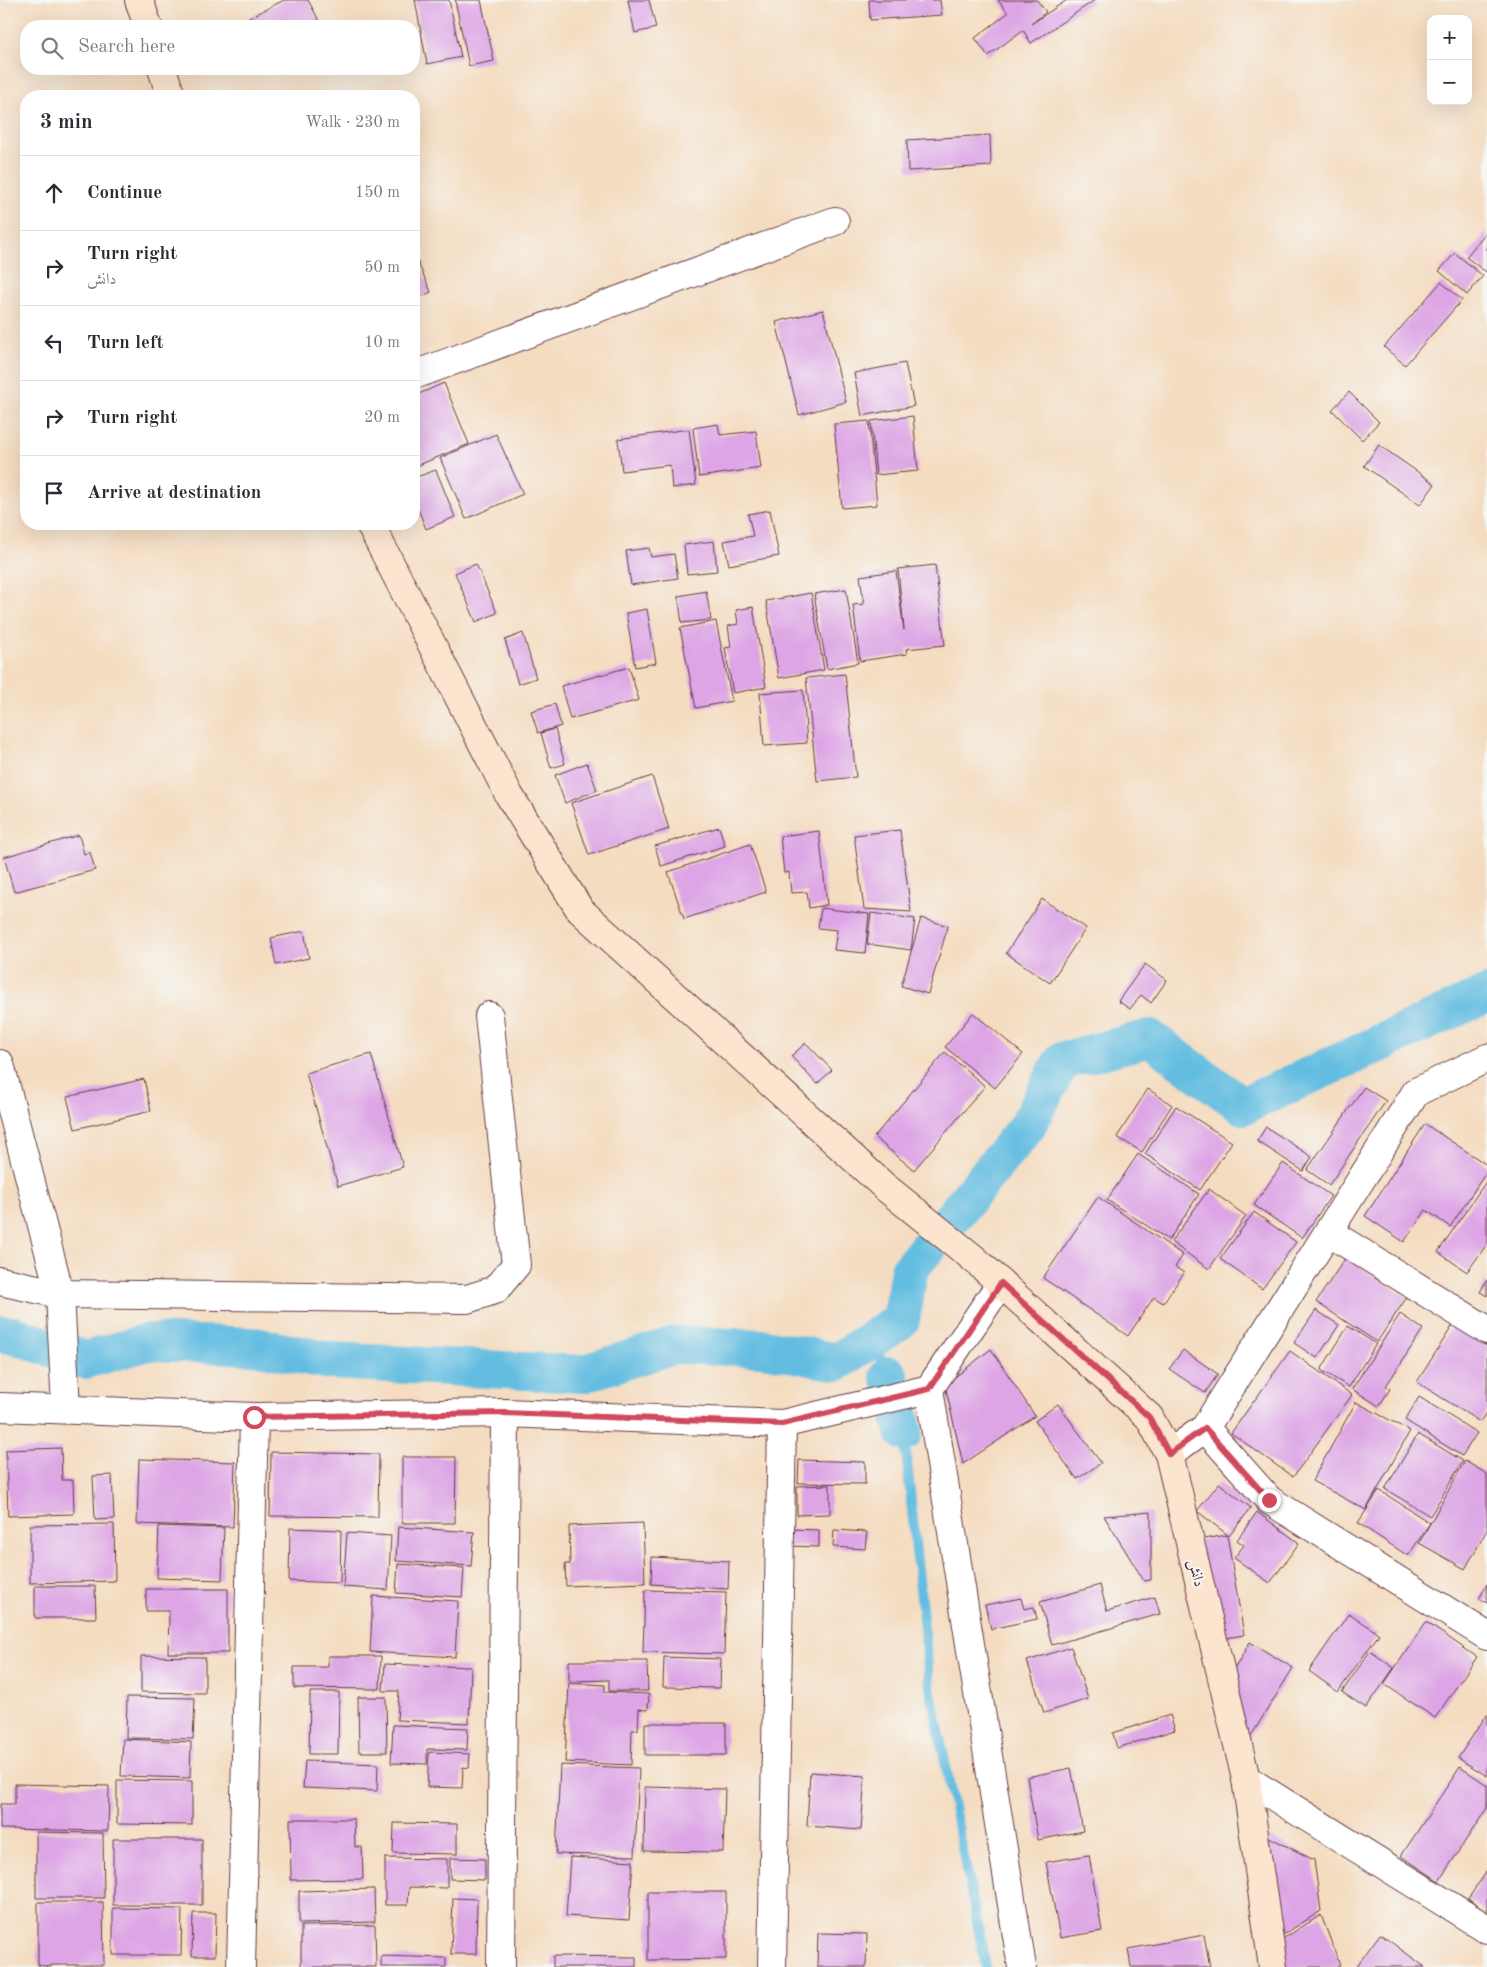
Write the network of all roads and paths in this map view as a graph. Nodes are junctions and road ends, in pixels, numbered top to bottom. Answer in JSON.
{"nodes":[{"id":1,"x":139,"y":0,"type":"edge"},
{"id":2,"x":146,"y":20,"type":"edge"},
{"id":3,"x":164,"y":75,"type":"edge"},
{"id":4,"x":169,"y":90,"type":"edge"},
{"id":5,"x":834,"y":221,"type":"dead end"},
{"id":6,"x":420,"y":372,"type":"edge"},
{"id":7,"x":373,"y":530,"type":"edge"},
{"id":8,"x":489,"y":1016,"type":"dead end"},
{"id":9,"x":1487,"y":1058,"type":"edge"},
{"id":10,"x":0,"y":1064,"type":"edge"},
{"id":11,"x":1328,"y":1232,"type":"junction"},
{"id":12,"x":0,"y":1281,"type":"edge"},
{"id":13,"x":1001,"y":1283,"type":"junction"},
{"id":14,"x":60,"y":1294,"type":"junction"},
{"id":15,"x":1487,"y":1330,"type":"edge"},
{"id":16,"x":929,"y":1389,"type":"junction"},
{"id":17,"x":0,"y":1407,"type":"edge"},
{"id":18,"x":66,"y":1408,"type":"junction"},
{"id":19,"x":505,"y":1413,"type":"junction"},
{"id":20,"x":254,"y":1417,"type":"junction"},
{"id":21,"x":782,"y":1424,"type":"junction"},
{"id":22,"x":1205,"y":1428,"type":"junction"},
{"id":23,"x":1169,"y":1454,"type":"junction"},
{"id":24,"x":1487,"y":1636,"type":"edge"},
{"id":25,"x":1246,"y":1779,"type":"junction"},
{"id":26,"x":1487,"y":1929,"type":"edge"},
{"id":27,"x":241,"y":1967,"type":"edge"},
{"id":28,"x":501,"y":1967,"type":"edge"},
{"id":29,"x":772,"y":1967,"type":"edge"},
{"id":30,"x":1022,"y":1967,"type":"edge"},
{"id":31,"x":1273,"y":1967,"type":"edge"}],
"edges":[{"from":1,"to":2,"type":"main road"},
{"from":3,"to":4,"type":"main road"},
{"from":5,"to":6,"type":"street"},
{"from":7,"to":13,"type":"main road","name":"دانش"},
{"from":8,"to":14,"type":"street"},
{"from":9,"to":11,"type":"street"},
{"from":10,"to":14,"type":"street"},
{"from":11,"to":15,"type":"street"},
{"from":11,"to":22,"type":"street"},
{"from":12,"to":14,"type":"street"},
{"from":13,"to":16,"type":"street"},
{"from":13,"to":23,"type":"main road","name":"دانش"},
{"from":14,"to":18,"type":"street"},
{"from":16,"to":21,"type":"street"},
{"from":16,"to":30,"type":"street"},
{"from":17,"to":18,"type":"street"},
{"from":18,"to":20,"type":"street"},
{"from":19,"to":20,"type":"street"},
{"from":19,"to":21,"type":"street"},
{"from":19,"to":28,"type":"street"},
{"from":20,"to":27,"type":"street"},
{"from":21,"to":29,"type":"street"},
{"from":22,"to":23,"type":"street"},
{"from":22,"to":24,"type":"street"},
{"from":23,"to":25,"type":"main road","name":"دانش"},
{"from":25,"to":26,"type":"street"},
{"from":25,"to":31,"type":"main road","name":"دانش"}]}
